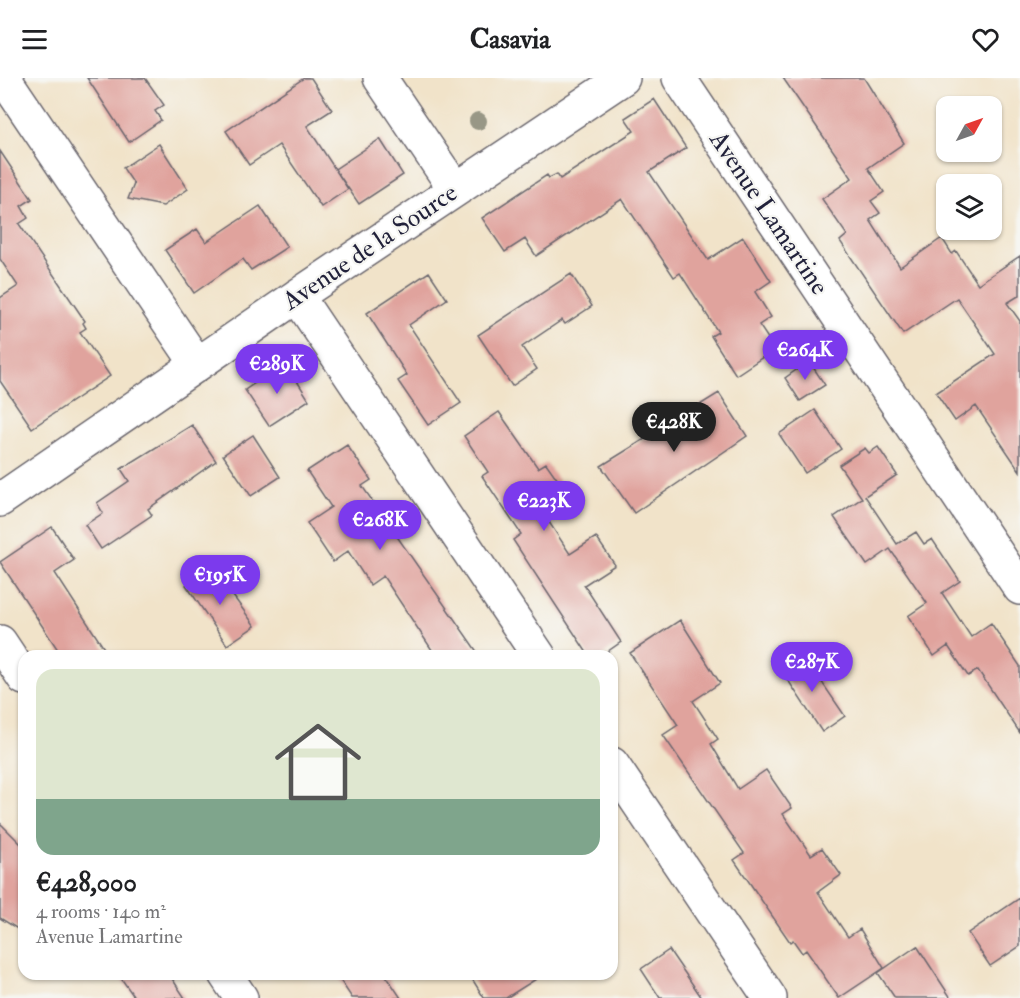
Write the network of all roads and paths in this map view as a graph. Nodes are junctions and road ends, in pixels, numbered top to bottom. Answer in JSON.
{"nodes":[{"id":1,"x":4,"y":78,"type":"edge"},
{"id":2,"x":380,"y":78,"type":"edge"},
{"id":3,"x":623,"y":78,"type":"edge"},
{"id":4,"x":679,"y":78,"type":"edge"},
{"id":5,"x":455,"y":189,"type":"junction"},
{"id":6,"x":297,"y":296,"type":"junction"},
{"id":7,"x":197,"y":364,"type":"junction"},
{"id":8,"x":0,"y":500,"type":"edge"},
{"id":9,"x":1020,"y":588,"type":"edge"},
{"id":10,"x":0,"y":642,"type":"edge"},
{"id":11,"x":535,"y":650,"type":"edge"},
{"id":12,"x":18,"y":669,"type":"edge"},
{"id":13,"x":618,"y":773,"type":"edge"},
{"id":14,"x":229,"y":980,"type":"edge"},
{"id":15,"x":242,"y":998,"type":"edge"},
{"id":16,"x":770,"y":998,"type":"edge"}],
"edges":[{"from":1,"to":7,"type":"street"},
{"from":2,"to":5,"type":"street"},
{"from":3,"to":5,"type":"street","name":"Avenue de la Source"},
{"from":4,"to":9,"type":"street","name":"Avenue Lamartine"},
{"from":5,"to":6,"type":"street","name":"Avenue de la Source"},
{"from":6,"to":7,"type":"street","name":"Avenue de la Source"},
{"from":6,"to":11,"type":"street"},
{"from":7,"to":8,"type":"street","name":"Avenue de la Source"},
{"from":10,"to":12,"type":"street"},
{"from":13,"to":16,"type":"street"},
{"from":14,"to":15,"type":"street"}]}
